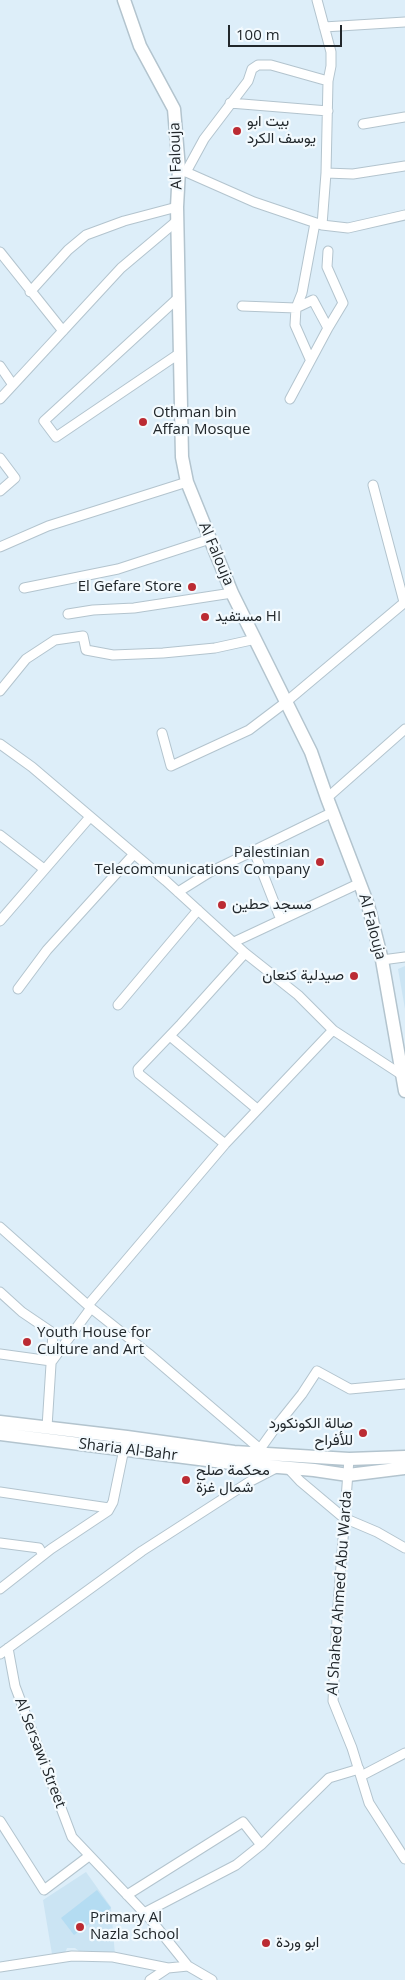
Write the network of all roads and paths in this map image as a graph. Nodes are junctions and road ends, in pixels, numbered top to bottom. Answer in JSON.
{"nodes":[{"id":1,"x":124,"y":0,"type":"edge"},
{"id":2,"x":317,"y":0,"type":"edge"},
{"id":3,"x":405,"y":22,"type":"edge"},
{"id":4,"x":324,"y":27,"type":"junction"},
{"id":5,"x":328,"y":81,"type":"junction"},
{"id":6,"x":230,"y":103,"type":"junction"},
{"id":7,"x":328,"y":111,"type":"junction"},
{"id":8,"x":405,"y":117,"type":"edge"},
{"id":9,"x":363,"y":124,"type":"dead end"},
{"id":10,"x":405,"y":166,"type":"edge"},
{"id":11,"x":182,"y":171,"type":"junction"},
{"id":12,"x":326,"y":173,"type":"junction"},
{"id":13,"x":177,"y":213,"type":"junction"},
{"id":14,"x":405,"y":215,"type":"edge"},
{"id":15,"x":319,"y":224,"type":"junction"},
{"id":16,"x":328,"y":251,"type":"dead end"},
{"id":17,"x":0,"y":252,"type":"edge"},
{"id":18,"x":30,"y":292,"type":"junction"},
{"id":19,"x":178,"y":298,"type":"junction"},
{"id":20,"x":242,"y":306,"type":"dead end"},
{"id":21,"x":296,"y":308,"type":"junction"},
{"id":22,"x":328,"y":328,"type":"junction"},
{"id":23,"x":63,"y":331,"type":"junction"},
{"id":24,"x":180,"y":353,"type":"junction"},
{"id":25,"x":310,"y":359,"type":"junction"},
{"id":26,"x":0,"y":366,"type":"edge"},
{"id":27,"x":13,"y":385,"type":"junction"},
{"id":28,"x":0,"y":399,"type":"edge"},
{"id":29,"x":290,"y":399,"type":"dead end"},
{"id":30,"x":0,"y":458,"type":"edge"},
{"id":31,"x":187,"y":482,"type":"junction"},
{"id":32,"x":372,"y":485,"type":"dead end"},
{"id":33,"x":0,"y":491,"type":"edge"},
{"id":34,"x":210,"y":539,"type":"junction"},
{"id":35,"x":0,"y":547,"type":"edge"},
{"id":36,"x":24,"y":588,"type":"dead end"},
{"id":37,"x":232,"y":593,"type":"junction"},
{"id":38,"x":405,"y":602,"type":"edge"},
{"id":39,"x":68,"y":614,"type":"dead end"},
{"id":40,"x":256,"y":639,"type":"junction"},
{"id":41,"x":0,"y":692,"type":"edge"},
{"id":42,"x":286,"y":702,"type":"junction"},
{"id":43,"x":405,"y":729,"type":"edge"},
{"id":44,"x":162,"y":733,"type":"dead end"},
{"id":45,"x":0,"y":744,"type":"edge"},
{"id":46,"x":327,"y":798,"type":"junction"},
{"id":47,"x":333,"y":812,"type":"junction"},
{"id":48,"x":90,"y":817,"type":"junction"},
{"id":49,"x":0,"y":835,"type":"edge"},
{"id":50,"x":254,"y":852,"type":"junction"},
{"id":51,"x":134,"y":854,"type":"junction"},
{"id":52,"x":44,"y":869,"type":"junction"},
{"id":53,"x":360,"y":883,"type":"junction"},
{"id":54,"x":178,"y":892,"type":"junction"},
{"id":55,"x":0,"y":905,"type":"edge"},
{"id":56,"x":198,"y":910,"type":"junction"},
{"id":57,"x":8,"y":912,"type":"junction"},
{"id":58,"x":281,"y":920,"type":"junction"},
{"id":59,"x":0,"y":921,"type":"edge"},
{"id":60,"x":234,"y":942,"type":"junction"},
{"id":61,"x":245,"y":953,"type":"junction"},
{"id":62,"x":405,"y":957,"type":"edge"},
{"id":63,"x":382,"y":960,"type":"junction"},
{"id":64,"x":18,"y":989,"type":"dead end"},
{"id":65,"x":118,"y":1005,"type":"dead end"},
{"id":66,"x":332,"y":1030,"type":"junction"},
{"id":67,"x":170,"y":1036,"type":"junction"},
{"id":68,"x":402,"y":1075,"type":"junction"},
{"id":69,"x":405,"y":1091,"type":"edge"},
{"id":70,"x":257,"y":1109,"type":"dead end"},
{"id":71,"x":226,"y":1144,"type":"junction"},
{"id":72,"x":0,"y":1228,"type":"edge"},
{"id":73,"x":0,"y":1292,"type":"edge"},
{"id":74,"x":90,"y":1306,"type":"junction"},
{"id":75,"x":0,"y":1354,"type":"edge"},
{"id":76,"x":52,"y":1361,"type":"junction"},
{"id":77,"x":405,"y":1384,"type":"edge"},
{"id":78,"x":0,"y":1422,"type":"edge"},
{"id":79,"x":47,"y":1427,"type":"junction"},
{"id":80,"x":0,"y":1434,"type":"edge"},
{"id":81,"x":126,"y":1443,"type":"junction"},
{"id":82,"x":259,"y":1451,"type":"junction"},
{"id":83,"x":405,"y":1456,"type":"edge"},
{"id":84,"x":349,"y":1459,"type":"junction"},
{"id":85,"x":281,"y":1464,"type":"junction"},
{"id":86,"x":405,"y":1468,"type":"edge"},
{"id":87,"x":348,"y":1474,"type":"junction"},
{"id":88,"x":0,"y":1492,"type":"edge"},
{"id":89,"x":109,"y":1508,"type":"junction"},
{"id":90,"x":344,"y":1518,"type":"junction"},
{"id":91,"x":0,"y":1543,"type":"edge"},
{"id":92,"x":405,"y":1548,"type":"edge"},
{"id":93,"x":43,"y":1556,"type":"junction"},
{"id":94,"x":0,"y":1589,"type":"edge"},
{"id":95,"x":8,"y":1648,"type":"junction"},
{"id":96,"x":0,"y":1654,"type":"edge"},
{"id":97,"x":405,"y":1754,"type":"edge"},
{"id":98,"x":360,"y":1772,"type":"junction"},
{"id":99,"x":0,"y":1821,"type":"edge"},
{"id":100,"x":262,"y":1845,"type":"junction"},
{"id":101,"x":87,"y":1854,"type":"junction"},
{"id":102,"x":405,"y":1860,"type":"edge"},
{"id":103,"x":127,"y":1895,"type":"junction"},
{"id":104,"x":144,"y":1913,"type":"junction"},
{"id":105,"x":188,"y":1966,"type":"junction"},
{"id":106,"x":0,"y":1967,"type":"edge"},
{"id":107,"x":168,"y":1968,"type":"junction"},
{"id":108,"x":150,"y":1980,"type":"edge"},
{"id":109,"x":212,"y":1980,"type":"edge"}],
"edges":[{"from":1,"to":11,"type":"main road","name":"Al Falouja"},
{"from":2,"to":4,"type":"street"},
{"from":3,"to":4,"type":"street"},
{"from":4,"to":5,"type":"street"},
{"from":5,"to":6,"type":"street"},
{"from":5,"to":7,"type":"street"},
{"from":6,"to":7,"type":"street"},
{"from":6,"to":11,"type":"street"},
{"from":7,"to":12,"type":"street"},
{"from":8,"to":9,"type":"street"},
{"from":10,"to":12,"type":"street"},
{"from":11,"to":13,"type":"main road","name":"Al Falouja"},
{"from":11,"to":15,"type":"street"},
{"from":12,"to":15,"type":"street"},
{"from":13,"to":18,"type":"street"},
{"from":13,"to":19,"type":"main road","name":"Al Falouja"},
{"from":13,"to":23,"type":"street"},
{"from":14,"to":15,"type":"street"},
{"from":15,"to":21,"type":"street"},
{"from":16,"to":22,"type":"street"},
{"from":17,"to":18,"type":"street"},
{"from":18,"to":23,"type":"street"},
{"from":19,"to":24,"type":"main road","name":"Al Falouja"},
{"from":19,"to":24,"type":"street"},
{"from":20,"to":21,"type":"street"},
{"from":21,"to":22,"type":"street"},
{"from":21,"to":25,"type":"street"},
{"from":22,"to":25,"type":"street"},
{"from":23,"to":27,"type":"street"},
{"from":24,"to":31,"type":"main road","name":"Al Falouja"},
{"from":25,"to":29,"type":"street"},
{"from":26,"to":27,"type":"street"},
{"from":27,"to":28,"type":"street"},
{"from":30,"to":33,"type":"street"},
{"from":31,"to":34,"type":"main road","name":"Al Falouja"},
{"from":31,"to":35,"type":"street"},
{"from":32,"to":38,"type":"street"},
{"from":34,"to":36,"type":"street"},
{"from":34,"to":37,"type":"main road","name":"Al Falouja"},
{"from":37,"to":39,"type":"street"},
{"from":37,"to":40,"type":"main road","name":"Al Falouja"},
{"from":38,"to":42,"type":"street"},
{"from":40,"to":41,"type":"street"},
{"from":40,"to":42,"type":"main road","name":"Al Falouja"},
{"from":42,"to":44,"type":"street"},
{"from":42,"to":46,"type":"main road","name":"Al Falouja"},
{"from":43,"to":46,"type":"street"},
{"from":45,"to":48,"type":"street"},
{"from":46,"to":47,"type":"main road","name":"Al Falouja"},
{"from":47,"to":50,"type":"street"},
{"from":47,"to":53,"type":"main road","name":"Al Falouja"},
{"from":48,"to":51,"type":"street"},
{"from":48,"to":52,"type":"street"},
{"from":49,"to":52,"type":"street"},
{"from":50,"to":54,"type":"street"},
{"from":50,"to":58,"type":"street"},
{"from":51,"to":54,"type":"street"},
{"from":51,"to":64,"type":"street"},
{"from":52,"to":57,"type":"street"},
{"from":53,"to":58,"type":"street"},
{"from":53,"to":63,"type":"main road","name":"Al Falouja"},
{"from":54,"to":56,"type":"street"},
{"from":55,"to":57,"type":"street"},
{"from":56,"to":60,"type":"street"},
{"from":56,"to":65,"type":"street"},
{"from":57,"to":59,"type":"street"},
{"from":58,"to":60,"type":"street"},
{"from":60,"to":61,"type":"street"},
{"from":61,"to":66,"type":"street"},
{"from":61,"to":67,"type":"street"},
{"from":62,"to":63,"type":"street"},
{"from":63,"to":68,"type":"main road","name":"Al Falouja"},
{"from":66,"to":68,"type":"street"},
{"from":66,"to":71,"type":"street"},
{"from":67,"to":70,"type":"street"},
{"from":67,"to":71,"type":"street"},
{"from":68,"to":69,"type":"main road","name":"Al Falouja"},
{"from":71,"to":74,"type":"street"},
{"from":72,"to":74,"type":"street"},
{"from":73,"to":76,"type":"street"},
{"from":74,"to":76,"type":"street"},
{"from":74,"to":82,"type":"street"},
{"from":75,"to":76,"type":"street"},
{"from":76,"to":79,"type":"street"},
{"from":77,"to":82,"type":"street"},
{"from":78,"to":79,"type":"main road","name":"Sharia Al-Bahr"},
{"from":79,"to":81,"type":"main road","name":"Sharia Al-Bahr"},
{"from":80,"to":81,"type":"main road","name":"Sharia Al-Bahr"},
{"from":81,"to":82,"type":"main road","name":"Sharia Al-Bahr"},
{"from":81,"to":85,"type":"main road","name":"Sharia Al-Bahr"},
{"from":81,"to":89,"type":"street"},
{"from":82,"to":85,"type":"main road","name":"Sharia Al-Bahr"},
{"from":83,"to":84,"type":"main road","name":"Sharia Al-Bahr"},
{"from":84,"to":85,"type":"main road","name":"Sharia Al-Bahr"},
{"from":84,"to":87,"type":"street","name":"Al Shahed Ahmed Abu Warda"},
{"from":85,"to":87,"type":"main road","name":"Sharia Al-Bahr"},
{"from":85,"to":90,"type":"street"},
{"from":85,"to":95,"type":"street"},
{"from":86,"to":87,"type":"main road","name":"Sharia Al-Bahr"},
{"from":87,"to":90,"type":"street","name":"Al Shahed Ahmed Abu Warda"},
{"from":88,"to":89,"type":"street"},
{"from":89,"to":93,"type":"street"},
{"from":90,"to":92,"type":"street"},
{"from":90,"to":98,"type":"street","name":"Al Shahed Ahmed Abu Warda"},
{"from":91,"to":93,"type":"street"},
{"from":93,"to":94,"type":"street"},
{"from":95,"to":96,"type":"street"},
{"from":95,"to":101,"type":"street","name":"Al Sersawi Street"},
{"from":97,"to":98,"type":"street"},
{"from":98,"to":100,"type":"street"},
{"from":98,"to":102,"type":"street","name":"Al Shahed Ahmed Abu Warda"},
{"from":99,"to":101,"type":"street"},
{"from":100,"to":103,"type":"street"},
{"from":100,"to":104,"type":"street"},
{"from":101,"to":103,"type":"street","name":"Al Sersawi Street"},
{"from":103,"to":104,"type":"street","name":"Al Sersawi Street"},
{"from":104,"to":105,"type":"street","name":"Al Sersawi Street"},
{"from":105,"to":107,"type":"street"},
{"from":105,"to":109,"type":"street"},
{"from":106,"to":107,"type":"street"},
{"from":107,"to":108,"type":"street"}]}
